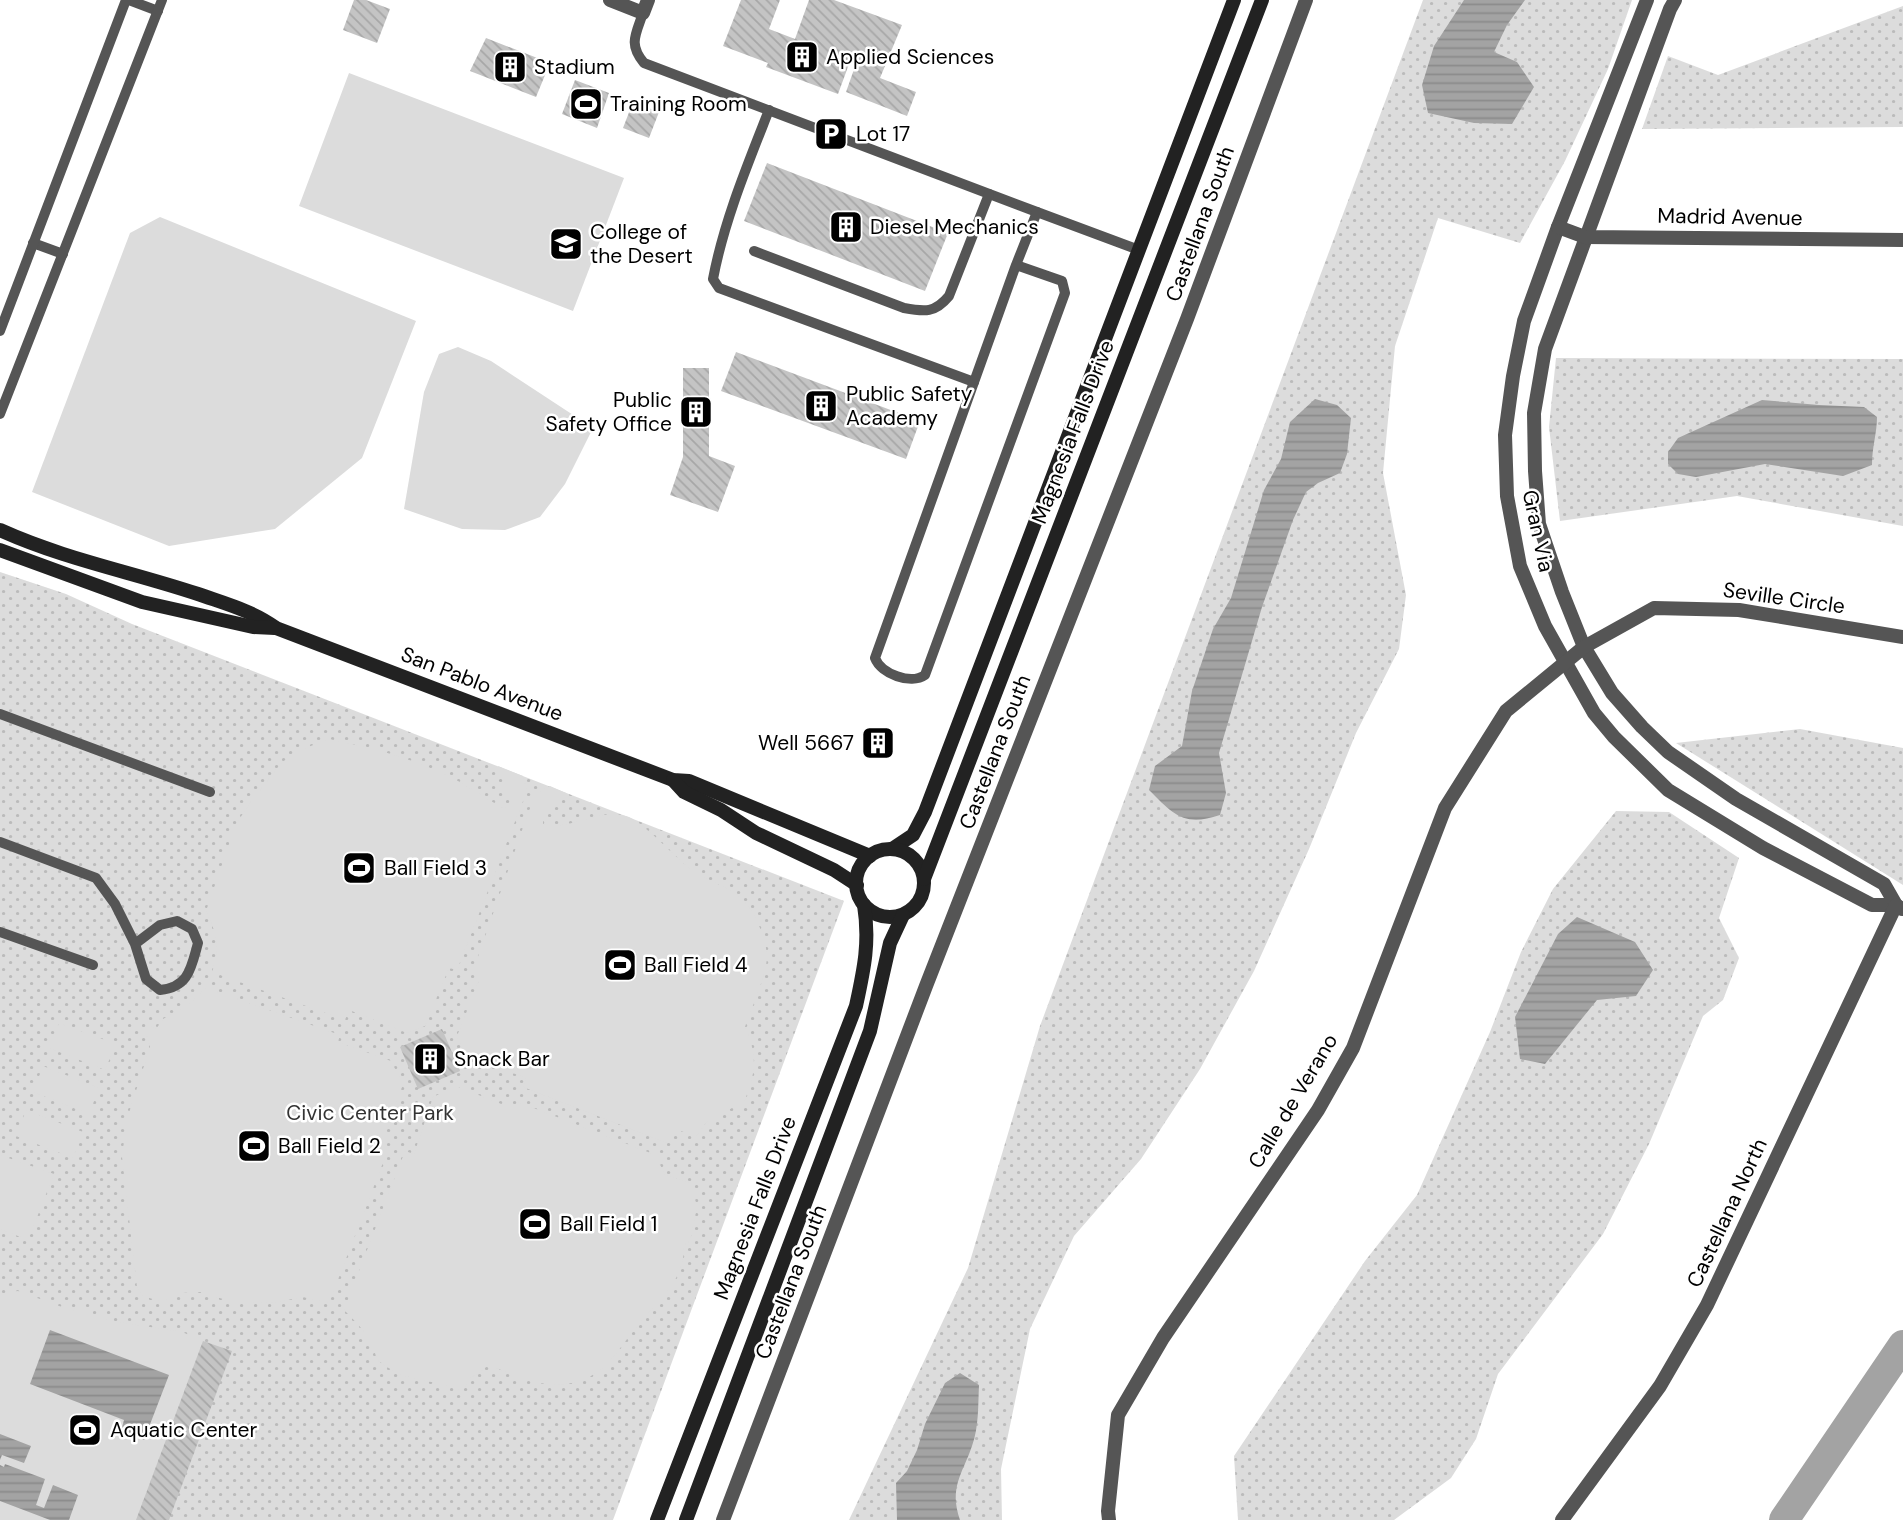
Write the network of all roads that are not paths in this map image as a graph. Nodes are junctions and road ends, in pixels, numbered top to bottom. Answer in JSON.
{"nodes":[{"id":1,"x":127,"y":0,"type":"edge"},
{"id":2,"x":162,"y":0,"type":"edge"},
{"id":3,"x":610,"y":0,"type":"edge"},
{"id":4,"x":1234,"y":0,"type":"edge"},
{"id":5,"x":1262,"y":0,"type":"edge"},
{"id":6,"x":1306,"y":0,"type":"edge"},
{"id":7,"x":1647,"y":0,"type":"edge"},
{"id":8,"x":1675,"y":0,"type":"edge"},
{"id":9,"x":645,"y":6,"type":"edge"},
{"id":10,"x":158,"y":11,"type":"junction"},
{"id":11,"x":769,"y":110,"type":"junction"},
{"id":12,"x":989,"y":194,"type":"junction"},
{"id":13,"x":1037,"y":212,"type":"junction"},
{"id":14,"x":1558,"y":227,"type":"junction"},
{"id":15,"x":1586,"y":237,"type":"junction"},
{"id":16,"x":1903,"y":240,"type":"edge"},
{"id":17,"x":33,"y":243,"type":"junction"},
{"id":18,"x":1139,"y":250,"type":"junction"},
{"id":19,"x":754,"y":251,"type":"dead end"},
{"id":20,"x":63,"y":254,"type":"junction"},
{"id":21,"x":1016,"y":265,"type":"junction"},
{"id":22,"x":0,"y":331,"type":"edge"},
{"id":23,"x":974,"y":382,"type":"junction"},
{"id":24,"x":0,"y":414,"type":"edge"},
{"id":25,"x":0,"y":530,"type":"edge"},
{"id":26,"x":0,"y":550,"type":"edge"},
{"id":27,"x":276,"y":628,"type":"junction"},
{"id":28,"x":1903,"y":637,"type":"edge"},
{"id":29,"x":1584,"y":647,"type":"junction"},
{"id":30,"x":1565,"y":663,"type":"junction"},
{"id":31,"x":0,"y":715,"type":"edge"},
{"id":32,"x":673,"y":780,"type":"junction"},
{"id":33,"x":211,"y":792,"type":"dead end"},
{"id":34,"x":0,"y":842,"type":"edge"},
{"id":35,"x":892,"y":849,"type":"junction"},
{"id":36,"x":870,"y":856,"type":"junction"},
{"id":37,"x":924,"y":878,"type":"junction"},
{"id":38,"x":857,"y":885,"type":"junction"},
{"id":39,"x":864,"y":905,"type":"junction"},
{"id":40,"x":1900,"y":907,"type":"edge"},
{"id":41,"x":903,"y":915,"type":"junction"},
{"id":42,"x":0,"y":932,"type":"edge"},
{"id":43,"x":135,"y":944,"type":"junction"},
{"id":44,"x":93,"y":965,"type":"dead end"},
{"id":45,"x":657,"y":1520,"type":"edge"},
{"id":46,"x":687,"y":1520,"type":"edge"},
{"id":47,"x":723,"y":1520,"type":"edge"},
{"id":48,"x":1109,"y":1520,"type":"edge"},
{"id":49,"x":1562,"y":1520,"type":"edge"}],
"edges":[{"from":1,"to":10,"type":"lane"},
{"from":1,"to":17,"type":"lane"},
{"from":2,"to":10,"type":"lane"},
{"from":3,"to":9,"type":"street"},
{"from":4,"to":18,"type":"street","name":"Magnesia Falls Drive"},
{"from":5,"to":37,"type":"street","name":"Magnesia Falls Drive"},
{"from":6,"to":47,"type":"street","name":"Castellana South"},
{"from":7,"to":14,"type":"street","name":"Gran Via"},
{"from":8,"to":15,"type":"street","name":"Gran Via"},
{"from":9,"to":11,"type":"lane"},
{"from":10,"to":20,"type":"lane"},
{"from":11,"to":12,"type":"lane"},
{"from":11,"to":23,"type":"lane"},
{"from":12,"to":13,"type":"lane"},
{"from":12,"to":19,"type":"lane"},
{"from":13,"to":18,"type":"lane"},
{"from":13,"to":21,"type":"lane"},
{"from":14,"to":15,"type":"street","name":"Madrid Avenue"},
{"from":14,"to":30,"type":"street","name":"Gran Via"},
{"from":15,"to":16,"type":"street","name":"Madrid Avenue"},
{"from":15,"to":29,"type":"street","name":"Gran Via"},
{"from":17,"to":20,"type":"lane"},
{"from":17,"to":22,"type":"lane"},
{"from":18,"to":35,"type":"street","name":"Magnesia Falls Drive"},
{"from":20,"to":24,"type":"lane"},
{"from":21,"to":23,"type":"lane"},
{"from":21,"to":23,"type":"lane"},
{"from":25,"to":27,"type":"street","name":"San Pablo Avenue"},
{"from":26,"to":27,"type":"street","name":"San Pablo Avenue"},
{"from":27,"to":32,"type":"street","name":"San Pablo Avenue"},
{"from":28,"to":29,"type":"street","name":"Seville Circle"},
{"from":29,"to":30,"type":"street","name":"Calle de Verano"},
{"from":29,"to":40,"type":"street","name":"Gran Via"},
{"from":30,"to":40,"type":"street","name":"Gran Via"},
{"from":30,"to":48,"type":"street","name":"Calle de Verano"},
{"from":31,"to":33,"type":"lane"},
{"from":32,"to":36,"type":"street","name":"San Pablo Avenue"},
{"from":32,"to":38,"type":"street","name":"San Pablo Avenue"},
{"from":34,"to":43,"type":"lane"},
{"from":35,"to":36,"type":"street"},
{"from":35,"to":37,"type":"street"},
{"from":36,"to":38,"type":"street"},
{"from":37,"to":41,"type":"street"},
{"from":38,"to":39,"type":"street"},
{"from":39,"to":41,"type":"street"},
{"from":39,"to":45,"type":"street","name":"Magnesia Falls Drive"},
{"from":40,"to":49,"type":"street","name":"Castellana North"},
{"from":41,"to":46,"type":"street"},
{"from":42,"to":44,"type":"lane"},
{"from":43,"to":43,"type":"lane"}]}
